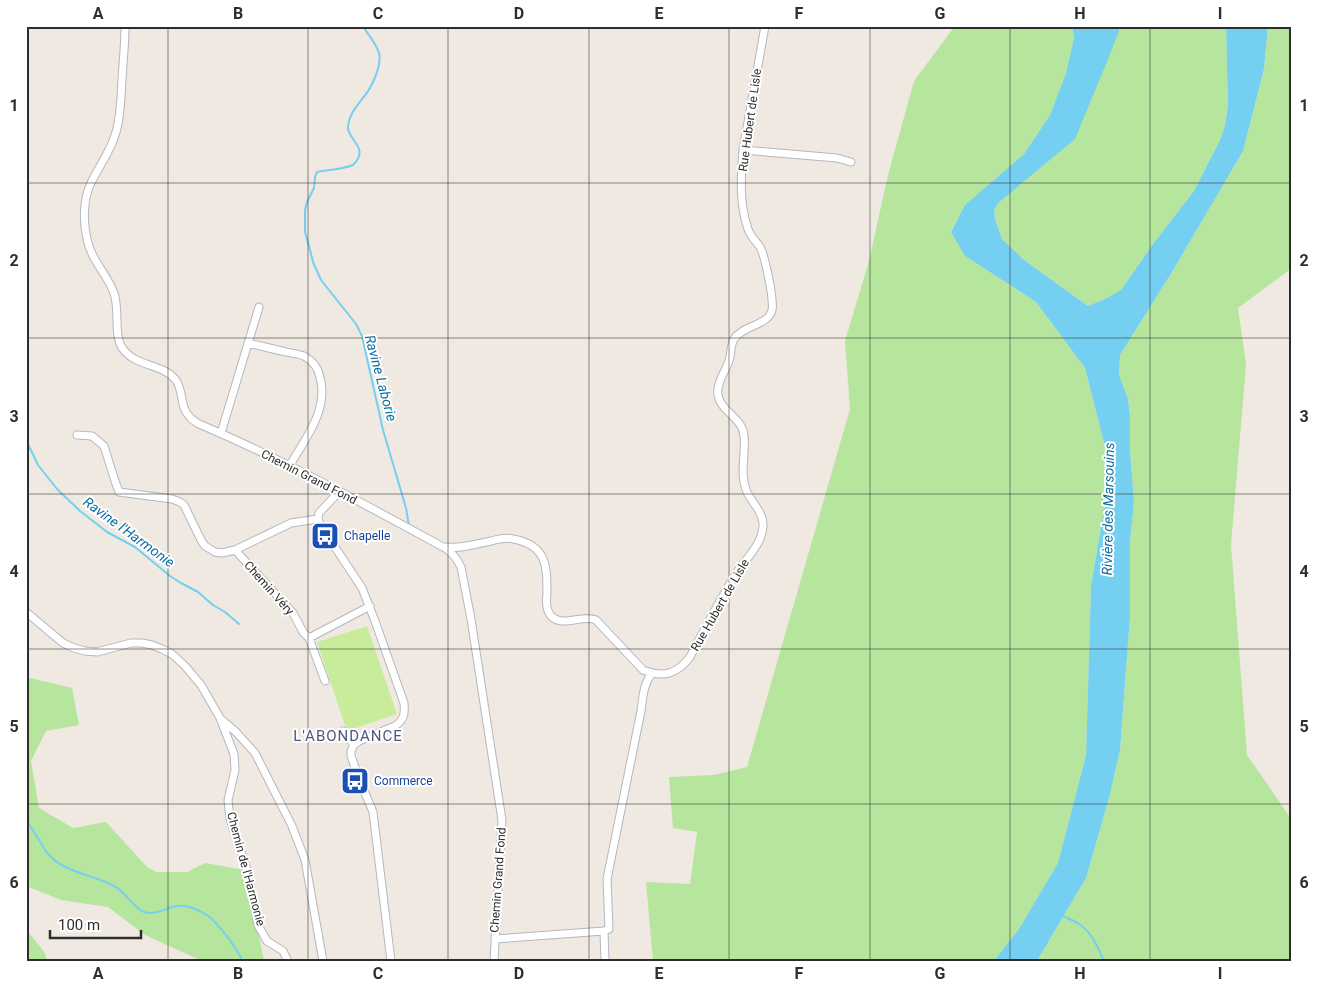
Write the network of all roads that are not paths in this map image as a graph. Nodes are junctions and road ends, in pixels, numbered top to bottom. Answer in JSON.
{"nodes":[{"id":1,"x":125,"y":26,"type":"edge"},
{"id":2,"x":764,"y":26,"type":"edge"},
{"id":3,"x":743,"y":150,"type":"junction"},
{"id":4,"x":852,"y":162,"type":"dead end"},
{"id":5,"x":259,"y":307,"type":"dead end"},
{"id":6,"x":248,"y":343,"type":"junction"},
{"id":7,"x":221,"y":433,"type":"junction"},
{"id":8,"x":77,"y":435,"type":"dead end"},
{"id":9,"x":290,"y":465,"type":"junction"},
{"id":10,"x":339,"y":491,"type":"junction"},
{"id":11,"x":318,"y":520,"type":"junction"},
{"id":12,"x":445,"y":548,"type":"junction"},
{"id":13,"x":235,"y":550,"type":"junction"},
{"id":14,"x":370,"y":606,"type":"junction"},
{"id":15,"x":26,"y":612,"type":"edge"},
{"id":16,"x":309,"y":638,"type":"junction"},
{"id":17,"x":652,"y":673,"type":"junction"},
{"id":18,"x":325,"y":681,"type":"dead end"},
{"id":19,"x":220,"y":718,"type":"junction"},
{"id":20,"x":342,"y":731,"type":"dead end"},
{"id":21,"x":354,"y":745,"type":"junction"},
{"id":22,"x":604,"y":931,"type":"junction"},
{"id":23,"x":494,"y":939,"type":"junction"},
{"id":24,"x":288,"y":961,"type":"edge"},
{"id":25,"x":324,"y":961,"type":"edge"},
{"id":26,"x":391,"y":961,"type":"edge"},
{"id":27,"x":494,"y":961,"type":"edge"},
{"id":28,"x":605,"y":961,"type":"edge"}],
"edges":[{"from":1,"to":7,"type":"street","name":"Chemin Grand Fond"},
{"from":2,"to":3,"type":"street","name":"Rue Hubert de Lisle"},
{"from":3,"to":4,"type":"street"},
{"from":3,"to":17,"type":"street","name":"Rue Hubert de Lisle"},
{"from":5,"to":6,"type":"street"},
{"from":6,"to":7,"type":"street"},
{"from":6,"to":9,"type":"street"},
{"from":7,"to":9,"type":"street","name":"Chemin Grand Fond"},
{"from":8,"to":13,"type":"street"},
{"from":9,"to":10,"type":"street","name":"Chemin Grand Fond"},
{"from":10,"to":11,"type":"street"},
{"from":10,"to":12,"type":"street","name":"Chemin Grand Fond"},
{"from":11,"to":13,"type":"street"},
{"from":11,"to":14,"type":"street"},
{"from":12,"to":17,"type":"street"},
{"from":12,"to":23,"type":"street","name":"Chemin Grand Fond"},
{"from":13,"to":16,"type":"street","name":"Chemin Véry"},
{"from":14,"to":16,"type":"street"},
{"from":14,"to":21,"type":"street"},
{"from":15,"to":19,"type":"street","name":"Chemin de l'Harmonie"},
{"from":16,"to":18,"type":"street","name":"Chemin Véry"},
{"from":17,"to":22,"type":"street"},
{"from":19,"to":24,"type":"street","name":"Chemin de l'Harmonie"},
{"from":19,"to":25,"type":"street"},
{"from":20,"to":21,"type":"street"},
{"from":21,"to":26,"type":"street"},
{"from":22,"to":23,"type":"street"},
{"from":22,"to":28,"type":"street"},
{"from":23,"to":27,"type":"street","name":"Chemin Grand Fond"}]}
